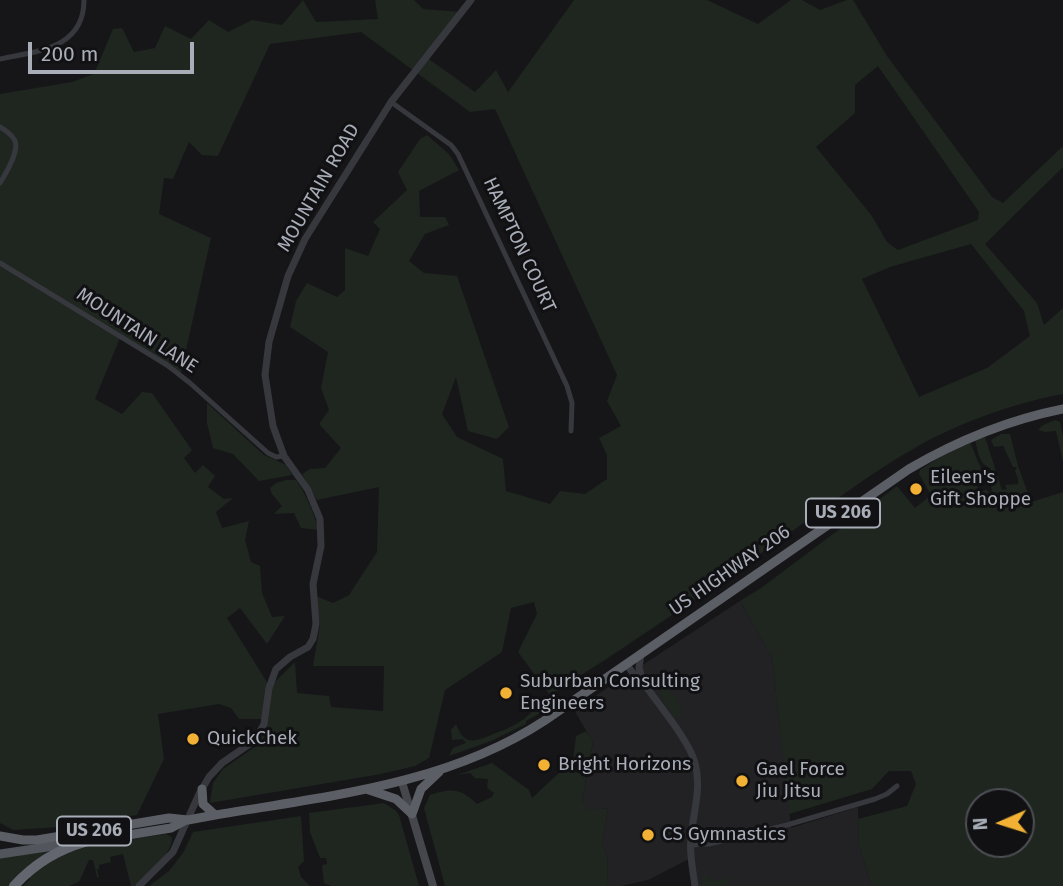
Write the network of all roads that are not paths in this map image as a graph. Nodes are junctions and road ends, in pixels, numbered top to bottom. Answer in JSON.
{"nodes":[{"id":1,"x":84,"y":0,"type":"edge"},
{"id":2,"x":471,"y":0,"type":"edge"},
{"id":3,"x":0,"y":59,"type":"edge"},
{"id":4,"x":391,"y":102,"type":"junction"},
{"id":5,"x":0,"y":128,"type":"edge"},
{"id":6,"x":0,"y":183,"type":"edge"},
{"id":7,"x":0,"y":263,"type":"edge"},
{"id":8,"x":1063,"y":408,"type":"edge"},
{"id":9,"x":571,"y":431,"type":"dead end"},
{"id":10,"x":284,"y":456,"type":"junction"},
{"id":11,"x":641,"y":653,"type":"junction"},
{"id":12,"x":626,"y":664,"type":"junction"},
{"id":13,"x":643,"y":682,"type":"junction"},
{"id":14,"x":440,"y":771,"type":"junction"},
{"id":15,"x":402,"y":782,"type":"junction"},
{"id":16,"x":897,"y":786,"type":"dead end"},
{"id":17,"x":202,"y":789,"type":"junction"},
{"id":18,"x":365,"y":789,"type":"junction"},
{"id":19,"x":412,"y":814,"type":"junction"},
{"id":20,"x":215,"y":815,"type":"junction"},
{"id":21,"x":188,"y":820,"type":"junction"},
{"id":22,"x":0,"y":836,"type":"edge"},
{"id":23,"x":85,"y":842,"type":"junction"},
{"id":24,"x":690,"y":845,"type":"junction"},
{"id":25,"x":0,"y":854,"type":"edge"},
{"id":26,"x":14,"y":886,"type":"edge"},
{"id":27,"x":139,"y":886,"type":"edge"},
{"id":28,"x":433,"y":886,"type":"edge"},
{"id":29,"x":695,"y":886,"type":"edge"}],
"edges":[{"from":1,"to":3,"type":"street"},
{"from":2,"to":4,"type":"street","name":"MOUNTAIN ROAD"},
{"from":4,"to":9,"type":"street","name":"HAMPTON COURT"},
{"from":4,"to":10,"type":"street","name":"MOUNTAIN ROAD"},
{"from":5,"to":6,"type":"street"},
{"from":7,"to":10,"type":"street","name":"MOUNTAIN LANE"},
{"from":8,"to":11,"type":"highway","name":"US HIGHWAY 206","number":"US 206"},
{"from":10,"to":17,"type":"street","name":"MOUNTAIN ROAD"},
{"from":11,"to":12,"type":"highway","number":"US 206"},
{"from":11,"to":13,"type":"street"},
{"from":12,"to":13,"type":"street"},
{"from":12,"to":14,"type":"highway","number":"US 206"},
{"from":13,"to":24,"type":"street"},
{"from":14,"to":15,"type":"highway","number":"US 206"},
{"from":14,"to":19,"type":"highway"},
{"from":15,"to":18,"type":"highway","number":"US 206"},
{"from":15,"to":19,"type":"main road"},
{"from":16,"to":24,"type":"street"},
{"from":17,"to":20,"type":"highway"},
{"from":17,"to":21,"type":"street","name":"MOUNTAIN ROAD"},
{"from":18,"to":19,"type":"highway"},
{"from":18,"to":20,"type":"highway","number":"US 206"},
{"from":19,"to":28,"type":"main road"},
{"from":20,"to":21,"type":"highway","number":"US 206"},
{"from":21,"to":22,"type":"highway","number":"US 206"},
{"from":21,"to":23,"type":"highway","number":"US 206"},
{"from":21,"to":27,"type":"street","name":"MOUNTAIN ROAD"},
{"from":23,"to":25,"type":"main road"},
{"from":23,"to":26,"type":"highway","number":"US 206"},
{"from":24,"to":29,"type":"street"}]}
